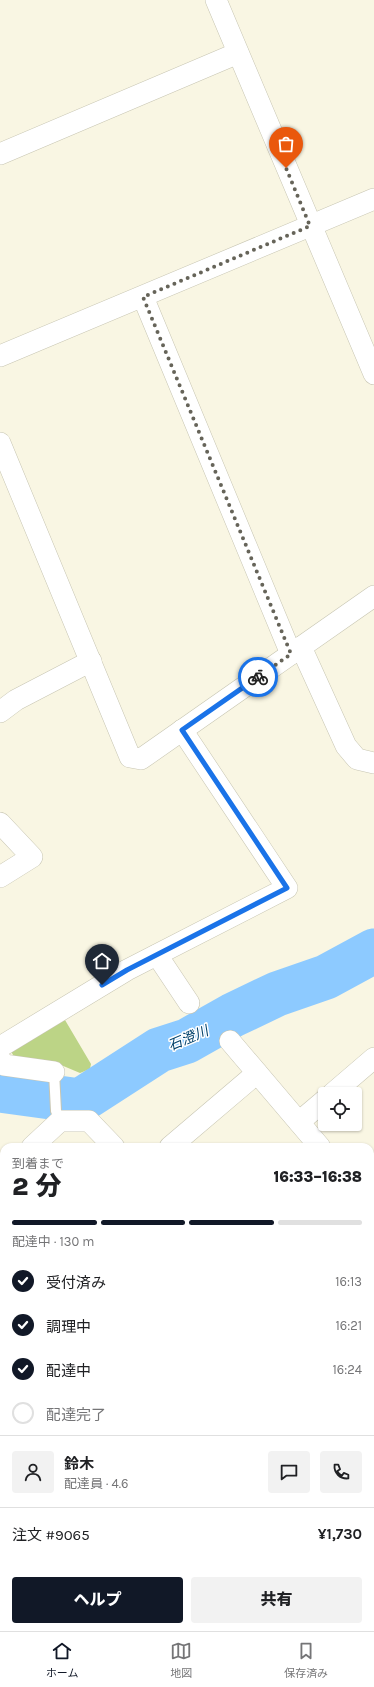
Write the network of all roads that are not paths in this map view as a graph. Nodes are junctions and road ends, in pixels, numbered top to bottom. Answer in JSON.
{"nodes":[{"id":1,"x":216,"y":0,"type":"edge"},
{"id":2,"x":238,"y":53,"type":"junction"},
{"id":3,"x":0,"y":154,"type":"edge"},
{"id":4,"x":374,"y":199,"type":"edge"},
{"id":5,"x":310,"y":226,"type":"junction"},
{"id":6,"x":143,"y":297,"type":"junction"},
{"id":7,"x":0,"y":356,"type":"edge"},
{"id":8,"x":374,"y":374,"type":"edge"},
{"id":9,"x":0,"y":443,"type":"edge"},
{"id":10,"x":374,"y":596,"type":"edge"},
{"id":11,"x":296,"y":651,"type":"junction"},
{"id":12,"x":91,"y":661,"type":"junction"},
{"id":13,"x":0,"y":712,"type":"edge"},
{"id":14,"x":182,"y":730,"type":"junction"},
{"id":15,"x":374,"y":763,"type":"edge"},
{"id":16,"x":0,"y":823,"type":"edge"},
{"id":17,"x":0,"y":877,"type":"edge"},
{"id":18,"x":157,"y":955,"type":"junction"},
{"id":19,"x":189,"y":1003,"type":"dead end"},
{"id":20,"x":230,"y":1041,"type":"dead end"},
{"id":21,"x":0,"y":1047,"type":"edge"},
{"id":22,"x":374,"y":1058,"type":"edge"},
{"id":23,"x":0,"y":1059,"type":"edge"},
{"id":24,"x":257,"y":1073,"type":"junction"},
{"id":25,"x":55,"y":1077,"type":"joint"},
{"id":26,"x":340,"y":1087,"type":"edge"},
{"id":27,"x":318,"y":1106,"type":"edge"},
{"id":28,"x":58,"y":1116,"type":"junction"},
{"id":29,"x":299,"y":1122,"type":"junction"},
{"id":30,"x":35,"y":1143,"type":"edge"},
{"id":31,"x":110,"y":1143,"type":"edge"},
{"id":32,"x":175,"y":1143,"type":"edge"},
{"id":33,"x":317,"y":1143,"type":"edge"}],
"edges":[{"from":1,"to":2,"type":"street"},
{"from":2,"to":3,"type":"street"},
{"from":2,"to":5,"type":"street"},
{"from":4,"to":5,"type":"street"},
{"from":5,"to":6,"type":"street"},
{"from":5,"to":8,"type":"street"},
{"from":6,"to":7,"type":"street"},
{"from":6,"to":11,"type":"street"},
{"from":9,"to":12,"type":"street"},
{"from":10,"to":11,"type":"street"},
{"from":11,"to":14,"type":"street"},
{"from":11,"to":15,"type":"street"},
{"from":12,"to":13,"type":"street"},
{"from":12,"to":14,"type":"street"},
{"from":14,"to":18,"type":"street"},
{"from":16,"to":17,"type":"street"},
{"from":18,"to":19,"type":"street"},
{"from":18,"to":21,"type":"street"},
{"from":20,"to":24,"type":"street"},
{"from":22,"to":26,"type":"street"},
{"from":23,"to":25,"type":"street"},
{"from":24,"to":29,"type":"street"},
{"from":24,"to":32,"type":"street"},
{"from":25,"to":28,"type":"lane"},
{"from":27,"to":29,"type":"street"},
{"from":28,"to":30,"type":"street"},
{"from":28,"to":31,"type":"street"},
{"from":29,"to":33,"type":"street"}]}
